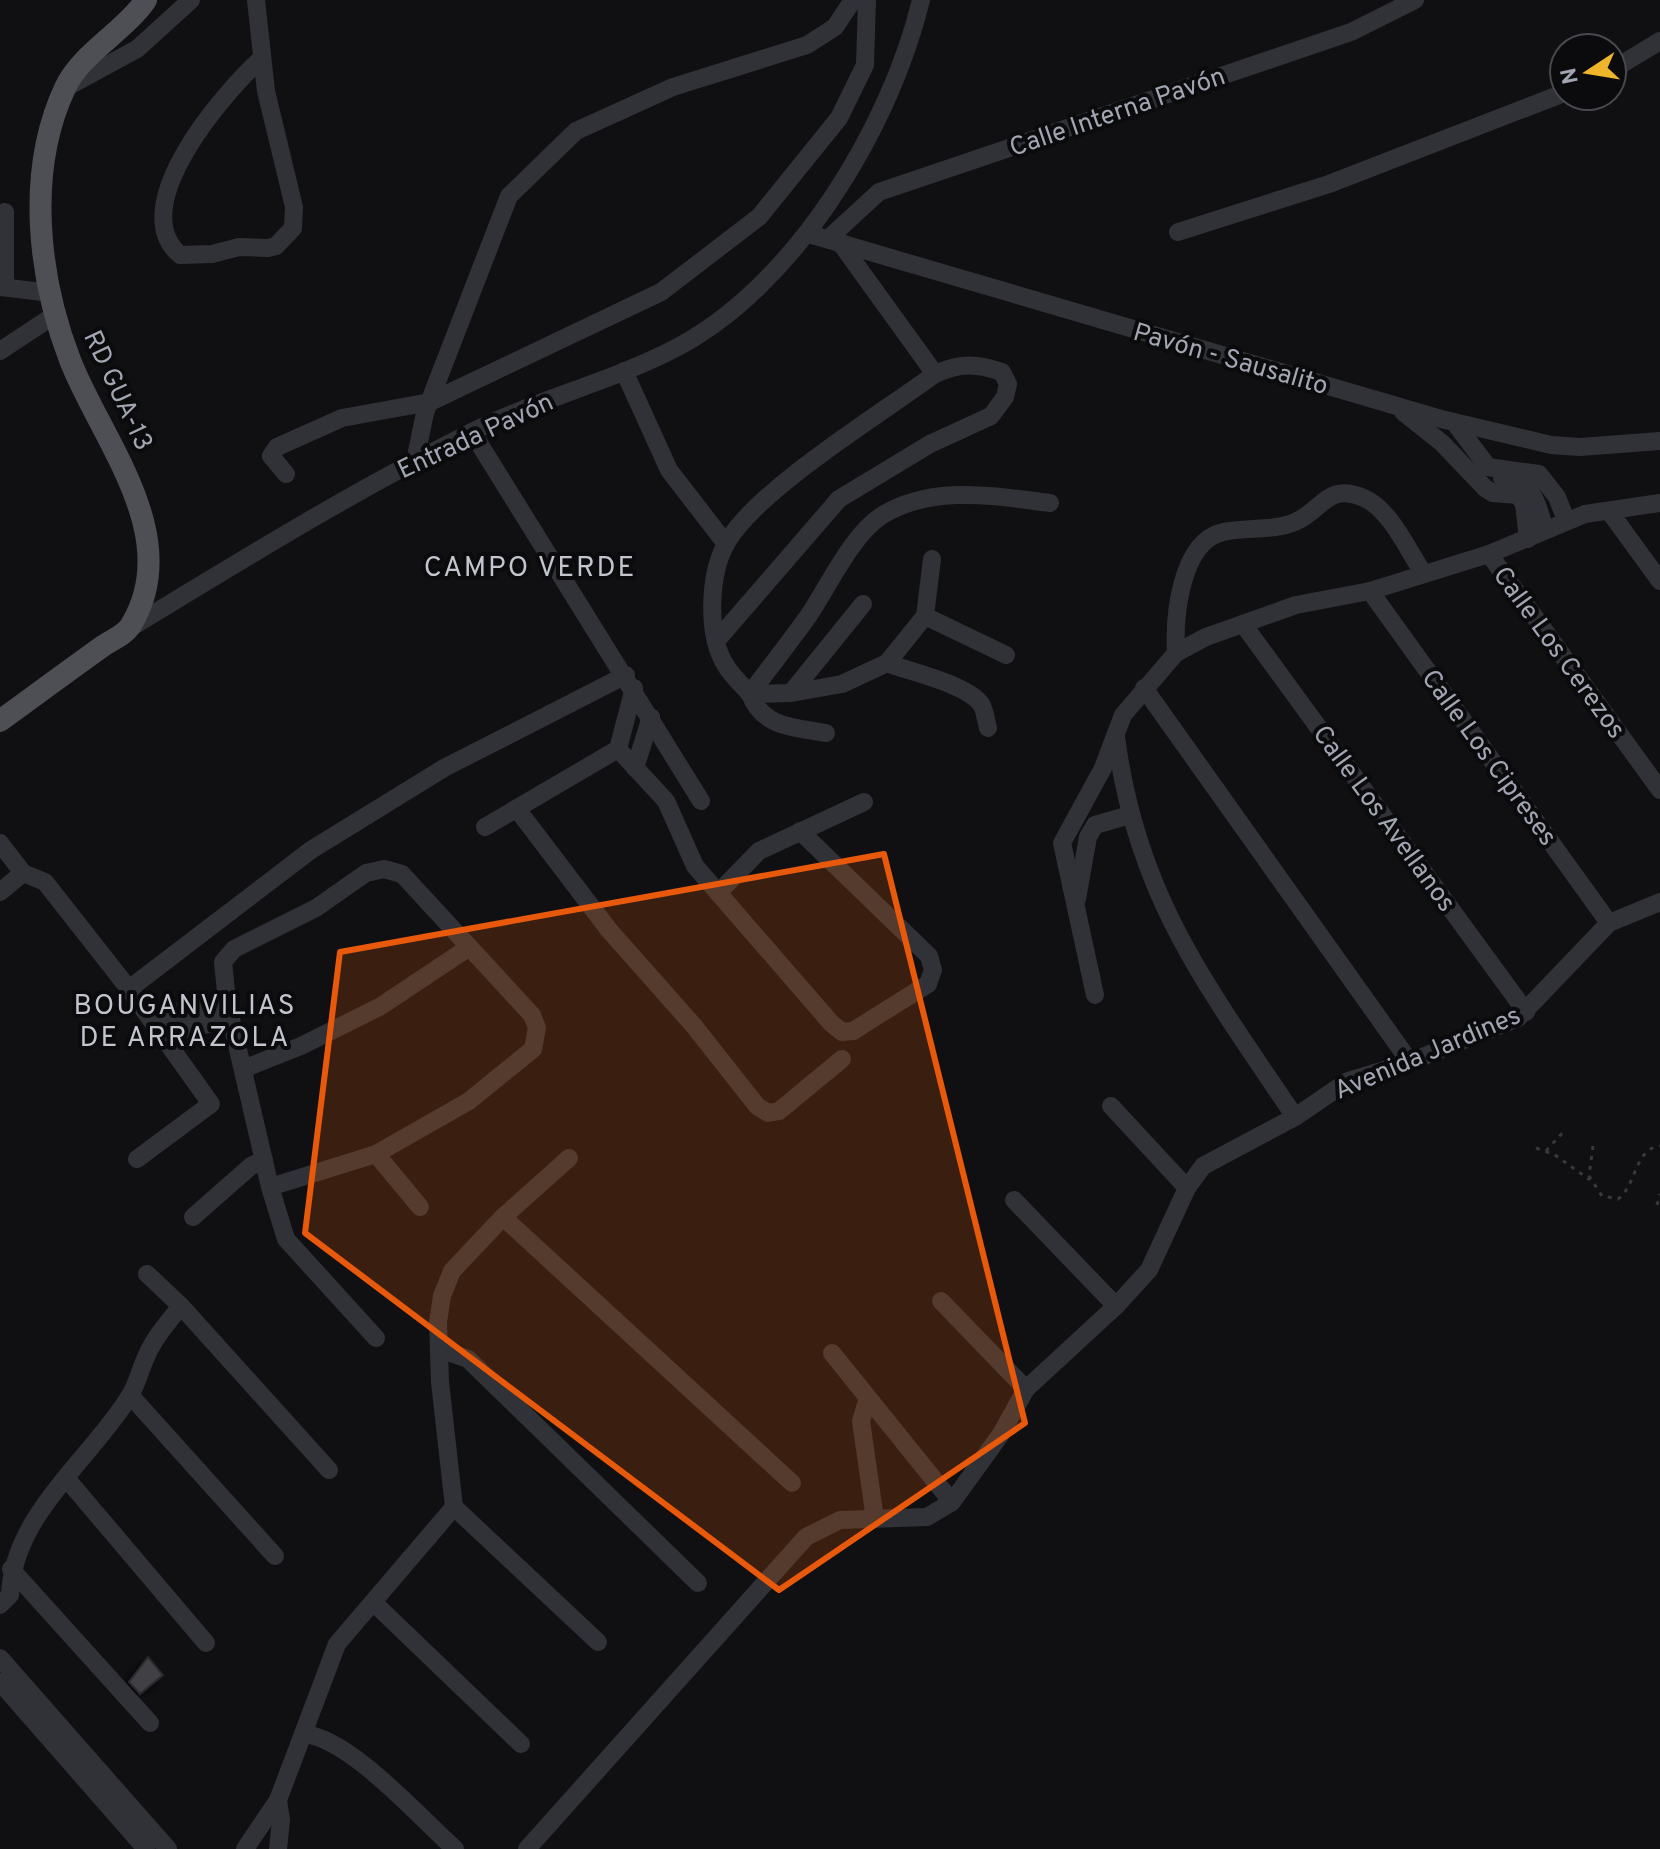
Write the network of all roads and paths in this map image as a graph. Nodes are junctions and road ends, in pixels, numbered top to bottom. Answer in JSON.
{"nodes":[{"id":1,"x":146,"y":0,"type":"edge"},
{"id":2,"x":191,"y":0,"type":"edge"},
{"id":3,"x":256,"y":0,"type":"edge"},
{"id":4,"x":853,"y":0,"type":"edge"},
{"id":5,"x":867,"y":0,"type":"edge"},
{"id":6,"x":921,"y":0,"type":"edge"},
{"id":7,"x":1415,"y":0,"type":"edge"},
{"id":8,"x":1660,"y":41,"type":"edge"},
{"id":9,"x":262,"y":58,"type":"junction"},
{"id":10,"x":1628,"y":60,"type":"edge"},
{"id":11,"x":65,"y":88,"type":"junction"},
{"id":12,"x":1548,"y":99,"type":"edge"},
{"id":13,"x":5,"y":212,"type":"dead end"},
{"id":14,"x":1178,"y":232,"type":"dead end"},
{"id":15,"x":809,"y":234,"type":"junction"},
{"id":16,"x":834,"y":240,"type":"junction"},
{"id":17,"x":3,"y":287,"type":"edge"},
{"id":18,"x":53,"y":304,"type":"junction"},
{"id":19,"x":0,"y":351,"type":"edge"},
{"id":20,"x":624,"y":371,"type":"junction"},
{"id":21,"x":935,"y":374,"type":"junction"},
{"id":22,"x":430,"y":402,"type":"junction"},
{"id":23,"x":1395,"y":405,"type":"junction"},
{"id":24,"x":1447,"y":420,"type":"junction"},
{"id":25,"x":1480,"y":427,"type":"junction"},
{"id":26,"x":472,"y":432,"type":"junction"},
{"id":27,"x":1660,"y":441,"type":"edge"},
{"id":28,"x":1442,"y":443,"type":"junction"},
{"id":29,"x":1472,"y":450,"type":"junction"},
{"id":30,"x":415,"y":461,"type":"junction"},
{"id":31,"x":286,"y":474,"type":"dead end"},
{"id":32,"x":1471,"y":474,"type":"junction"},
{"id":33,"x":1050,"y":503,"type":"dead end"},
{"id":34,"x":1660,"y":503,"type":"edge"},
{"id":35,"x":1609,"y":511,"type":"junction"},
{"id":36,"x":1566,"y":520,"type":"junction"},
{"id":37,"x":1545,"y":530,"type":"junction"},
{"id":38,"x":1528,"y":539,"type":"junction"},
{"id":39,"x":726,"y":544,"type":"junction"},
{"id":40,"x":1489,"y":554,"type":"junction"},
{"id":41,"x":932,"y":559,"type":"dead end"},
{"id":42,"x":1424,"y":574,"type":"junction"},
{"id":43,"x":1660,"y":581,"type":"edge"},
{"id":44,"x":1370,"y":591,"type":"junction"},
{"id":45,"x":863,"y":604,"type":"dead end"},
{"id":46,"x":925,"y":616,"type":"junction"},
{"id":47,"x":1243,"y":624,"type":"junction"},
{"id":48,"x":130,"y":628,"type":"junction"},
{"id":49,"x":717,"y":640,"type":"junction"},
{"id":50,"x":1176,"y":653,"type":"junction"},
{"id":51,"x":1006,"y":655,"type":"dead end"},
{"id":52,"x":887,"y":663,"type":"junction"},
{"id":53,"x":630,"y":681,"type":"junction"},
{"id":54,"x":1144,"y":688,"type":"junction"},
{"id":55,"x":791,"y":693,"type":"junction"},
{"id":56,"x":750,"y":694,"type":"junction"},
{"id":57,"x":651,"y":717,"type":"junction"},
{"id":58,"x":0,"y":721,"type":"edge"},
{"id":59,"x":988,"y":728,"type":"dead end"},
{"id":60,"x":826,"y":733,"type":"dead end"},
{"id":61,"x":1116,"y":736,"type":"junction"},
{"id":62,"x":618,"y":749,"type":"junction"},
{"id":63,"x":635,"y":768,"type":"junction"},
{"id":64,"x":1660,"y":790,"type":"edge"},
{"id":65,"x":701,"y":801,"type":"dead end"},
{"id":66,"x":864,"y":802,"type":"dead end"},
{"id":67,"x":517,"y":809,"type":"junction"},
{"id":68,"x":1130,"y":815,"type":"junction"},
{"id":69,"x":485,"y":827,"type":"dead end"},
{"id":70,"x":800,"y":831,"type":"junction"},
{"id":71,"x":0,"y":843,"type":"edge"},
{"id":72,"x":23,"y":873,"type":"junction"},
{"id":73,"x":0,"y":892,"type":"edge"},
{"id":74,"x":718,"y":893,"type":"junction"},
{"id":75,"x":1660,"y":902,"type":"edge"},
{"id":76,"x":1075,"y":913,"type":"junction"},
{"id":77,"x":1609,"y":923,"type":"junction"},
{"id":78,"x":468,"y":948,"type":"junction"},
{"id":79,"x":129,"y":989,"type":"junction"},
{"id":80,"x":1095,"y":995,"type":"dead end"},
{"id":81,"x":229,"y":1010,"type":"junction"},
{"id":82,"x":1526,"y":1012,"type":"junction"},
{"id":83,"x":156,"y":1026,"type":"junction"},
{"id":84,"x":842,"y":1059,"type":"dead end"},
{"id":85,"x":1410,"y":1062,"type":"junction"},
{"id":86,"x":243,"y":1069,"type":"junction"},
{"id":87,"x":1111,"y":1106,"type":"dead end"},
{"id":88,"x":1295,"y":1117,"type":"junction"},
{"id":89,"x":1565,"y":1130,"type":"dead end"},
{"id":90,"x":1593,"y":1146,"type":"dead end"},
{"id":91,"x":1660,"y":1146,"type":"edge"},
{"id":92,"x":1536,"y":1148,"type":"dead end"},
{"id":93,"x":1546,"y":1151,"type":"junction"},
{"id":94,"x":376,"y":1154,"type":"junction"},
{"id":95,"x":569,"y":1158,"type":"dead end"},
{"id":96,"x":137,"y":1159,"type":"dead end"},
{"id":97,"x":264,"y":1160,"type":"junction"},
{"id":98,"x":1593,"y":1182,"type":"junction"},
{"id":99,"x":270,"y":1187,"type":"junction"},
{"id":100,"x":1187,"y":1188,"type":"junction"},
{"id":101,"x":1660,"y":1194,"type":"edge"},
{"id":102,"x":1014,"y":1200,"type":"dead end"},
{"id":103,"x":1657,"y":1205,"type":"dead end"},
{"id":104,"x":420,"y":1207,"type":"dead end"},
{"id":105,"x":193,"y":1217,"type":"dead end"},
{"id":106,"x":503,"y":1217,"type":"junction"},
{"id":107,"x":147,"y":1274,"type":"dead end"},
{"id":108,"x":941,"y":1301,"type":"dead end"},
{"id":109,"x":181,"y":1306,"type":"junction"},
{"id":110,"x":1116,"y":1306,"type":"junction"},
{"id":111,"x":376,"y":1338,"type":"dead end"},
{"id":112,"x":439,"y":1349,"type":"junction"},
{"id":113,"x":832,"y":1353,"type":"dead end"},
{"id":114,"x":1026,"y":1389,"type":"junction"},
{"id":115,"x":130,"y":1395,"type":"junction"},
{"id":116,"x":868,"y":1398,"type":"junction"},
{"id":117,"x":329,"y":1470,"type":"dead end"},
{"id":118,"x":66,"y":1478,"type":"junction"},
{"id":119,"x":792,"y":1483,"type":"dead end"},
{"id":120,"x":952,"y":1502,"type":"junction"},
{"id":121,"x":454,"y":1507,"type":"junction"},
{"id":122,"x":875,"y":1519,"type":"junction"},
{"id":123,"x":275,"y":1556,"type":"dead end"},
{"id":124,"x":6,"y":1572,"type":"edge"},
{"id":125,"x":698,"y":1583,"type":"dead end"},
{"id":126,"x":373,"y":1602,"type":"junction"},
{"id":127,"x":0,"y":1605,"type":"edge"},
{"id":128,"x":598,"y":1642,"type":"dead end"},
{"id":129,"x":206,"y":1643,"type":"dead end"},
{"id":130,"x":0,"y":1658,"type":"edge"},
{"id":131,"x":0,"y":1682,"type":"edge"},
{"id":132,"x":150,"y":1723,"type":"dead end"},
{"id":133,"x":303,"y":1734,"type":"junction"},
{"id":134,"x":521,"y":1744,"type":"dead end"},
{"id":135,"x":278,"y":1800,"type":"junction"},
{"id":136,"x":146,"y":1849,"type":"edge"},
{"id":137,"x":168,"y":1849,"type":"edge"},
{"id":138,"x":245,"y":1849,"type":"edge"},
{"id":139,"x":278,"y":1849,"type":"edge"},
{"id":140,"x":455,"y":1849,"type":"edge"},
{"id":141,"x":527,"y":1849,"type":"edge"}],
"edges":[{"from":1,"to":11,"type":"main road","name":"RD GUA-13"},
{"from":2,"to":11,"type":"street"},
{"from":3,"to":9,"type":"street"},
{"from":4,"to":22,"type":"street"},
{"from":5,"to":22,"type":"street"},
{"from":6,"to":15,"type":"street","name":"Entrada Pavón"},
{"from":7,"to":16,"type":"street","name":"Calle Interna Pavón"},
{"from":8,"to":10,"type":"street"},
{"from":9,"to":9,"type":"street"},
{"from":11,"to":18,"type":"main road","name":"RD GUA-13"},
{"from":12,"to":14,"type":"street"},
{"from":13,"to":17,"type":"street"},
{"from":15,"to":16,"type":"street","name":"Pavón - Sausalito"},
{"from":15,"to":20,"type":"street","name":"Entrada Pavón"},
{"from":16,"to":21,"type":"street"},
{"from":16,"to":23,"type":"street","name":"Pavón - Sausalito"},
{"from":17,"to":18,"type":"street"},
{"from":18,"to":19,"type":"street"},
{"from":18,"to":48,"type":"main road","name":"RD GUA-13"},
{"from":20,"to":26,"type":"street","name":"Entrada Pavón"},
{"from":20,"to":39,"type":"street"},
{"from":21,"to":39,"type":"street"},
{"from":21,"to":49,"type":"street"},
{"from":22,"to":30,"type":"street"},
{"from":22,"to":31,"type":"street"},
{"from":23,"to":24,"type":"street","name":"Pavón - Sausalito"},
{"from":23,"to":28,"type":"street"},
{"from":24,"to":25,"type":"street","name":"Pavón - Sausalito"},
{"from":24,"to":28,"type":"street"},
{"from":24,"to":29,"type":"street"},
{"from":25,"to":27,"type":"street","name":"Pavón - Sausalito"},
{"from":25,"to":29,"type":"street"},
{"from":26,"to":30,"type":"street","name":"Entrada Pavón"},
{"from":26,"to":53,"type":"street"},
{"from":28,"to":32,"type":"street"},
{"from":29,"to":36,"type":"street"},
{"from":30,"to":48,"type":"street","name":"Entrada Pavón"},
{"from":32,"to":37,"type":"street"},
{"from":32,"to":38,"type":"street"},
{"from":33,"to":56,"type":"street"},
{"from":34,"to":35,"type":"street"},
{"from":35,"to":36,"type":"street"},
{"from":35,"to":43,"type":"street"},
{"from":36,"to":37,"type":"street"},
{"from":37,"to":38,"type":"street"},
{"from":38,"to":40,"type":"street"},
{"from":39,"to":49,"type":"street"},
{"from":40,"to":42,"type":"street"},
{"from":40,"to":64,"type":"street","name":"Calle Los Cerezos"},
{"from":41,"to":46,"type":"street"},
{"from":42,"to":44,"type":"street"},
{"from":42,"to":50,"type":"street"},
{"from":44,"to":47,"type":"street"},
{"from":44,"to":77,"type":"street","name":"Calle Los Cipreses"},
{"from":45,"to":55,"type":"street"},
{"from":46,"to":51,"type":"street"},
{"from":46,"to":52,"type":"street"},
{"from":47,"to":50,"type":"street"},
{"from":47,"to":82,"type":"street","name":"Calle Los Avellanos"},
{"from":48,"to":58,"type":"main road"},
{"from":49,"to":56,"type":"street"},
{"from":50,"to":54,"type":"street"},
{"from":52,"to":55,"type":"street"},
{"from":52,"to":59,"type":"street"},
{"from":53,"to":57,"type":"street"},
{"from":53,"to":62,"type":"street"},
{"from":53,"to":79,"type":"street"},
{"from":54,"to":61,"type":"street"},
{"from":54,"to":85,"type":"street"},
{"from":55,"to":56,"type":"street"},
{"from":56,"to":60,"type":"street"},
{"from":57,"to":63,"type":"street"},
{"from":57,"to":65,"type":"street"},
{"from":61,"to":68,"type":"street"},
{"from":61,"to":76,"type":"street"},
{"from":62,"to":63,"type":"street"},
{"from":62,"to":67,"type":"street"},
{"from":63,"to":74,"type":"street"},
{"from":66,"to":70,"type":"street"},
{"from":67,"to":69,"type":"street"},
{"from":67,"to":84,"type":"street"},
{"from":68,"to":76,"type":"street"},
{"from":68,"to":88,"type":"street"},
{"from":70,"to":74,"type":"street"},
{"from":70,"to":74,"type":"street"},
{"from":71,"to":72,"type":"street"},
{"from":72,"to":73,"type":"street"},
{"from":72,"to":79,"type":"street"},
{"from":75,"to":77,"type":"street","name":"Avenida Jardines"},
{"from":76,"to":80,"type":"street"},
{"from":77,"to":82,"type":"street","name":"Avenida Jardines"},
{"from":78,"to":81,"type":"street"},
{"from":78,"to":86,"type":"street"},
{"from":78,"to":94,"type":"street"},
{"from":79,"to":83,"type":"street"},
{"from":81,"to":83,"type":"street"},
{"from":81,"to":86,"type":"street"},
{"from":82,"to":85,"type":"street","name":"Avenida Jardines"},
{"from":83,"to":96,"type":"street"},
{"from":85,"to":88,"type":"street","name":"Avenida Jardines"},
{"from":86,"to":97,"type":"street"},
{"from":87,"to":100,"type":"street"},
{"from":88,"to":100,"type":"street","name":"Avenida Jardines"},
{"from":89,"to":93,"type":"path"},
{"from":90,"to":98,"type":"path"},
{"from":91,"to":98,"type":"path"},
{"from":92,"to":93,"type":"path"},
{"from":93,"to":98,"type":"path"},
{"from":94,"to":99,"type":"street"},
{"from":94,"to":104,"type":"street"},
{"from":95,"to":106,"type":"street"},
{"from":97,"to":99,"type":"street"},
{"from":97,"to":105,"type":"street"},
{"from":99,"to":111,"type":"street"},
{"from":100,"to":110,"type":"street","name":"Avenida Jardines"},
{"from":101,"to":103,"type":"path"},
{"from":102,"to":110,"type":"street"},
{"from":106,"to":112,"type":"street"},
{"from":106,"to":119,"type":"street"},
{"from":107,"to":109,"type":"street"},
{"from":108,"to":114,"type":"street"},
{"from":109,"to":115,"type":"street"},
{"from":109,"to":117,"type":"street"},
{"from":110,"to":114,"type":"street","name":"Avenida Jardines"},
{"from":112,"to":121,"type":"street"},
{"from":112,"to":125,"type":"street"},
{"from":113,"to":116,"type":"street"},
{"from":114,"to":120,"type":"street","name":"Avenida Jardines"},
{"from":115,"to":118,"type":"street"},
{"from":115,"to":123,"type":"street"},
{"from":116,"to":120,"type":"street"},
{"from":116,"to":122,"type":"street"},
{"from":118,"to":124,"type":"street"},
{"from":118,"to":129,"type":"street"},
{"from":120,"to":122,"type":"street","name":"Avenida Jardines"},
{"from":121,"to":126,"type":"street"},
{"from":121,"to":128,"type":"street"},
{"from":122,"to":141,"type":"street"},
{"from":124,"to":127,"type":"street"},
{"from":124,"to":132,"type":"street"},
{"from":126,"to":133,"type":"street"},
{"from":126,"to":134,"type":"street"},
{"from":130,"to":137,"type":"street"},
{"from":131,"to":136,"type":"street"},
{"from":133,"to":135,"type":"street"},
{"from":133,"to":140,"type":"street"},
{"from":135,"to":138,"type":"street"},
{"from":135,"to":139,"type":"street"}]}
